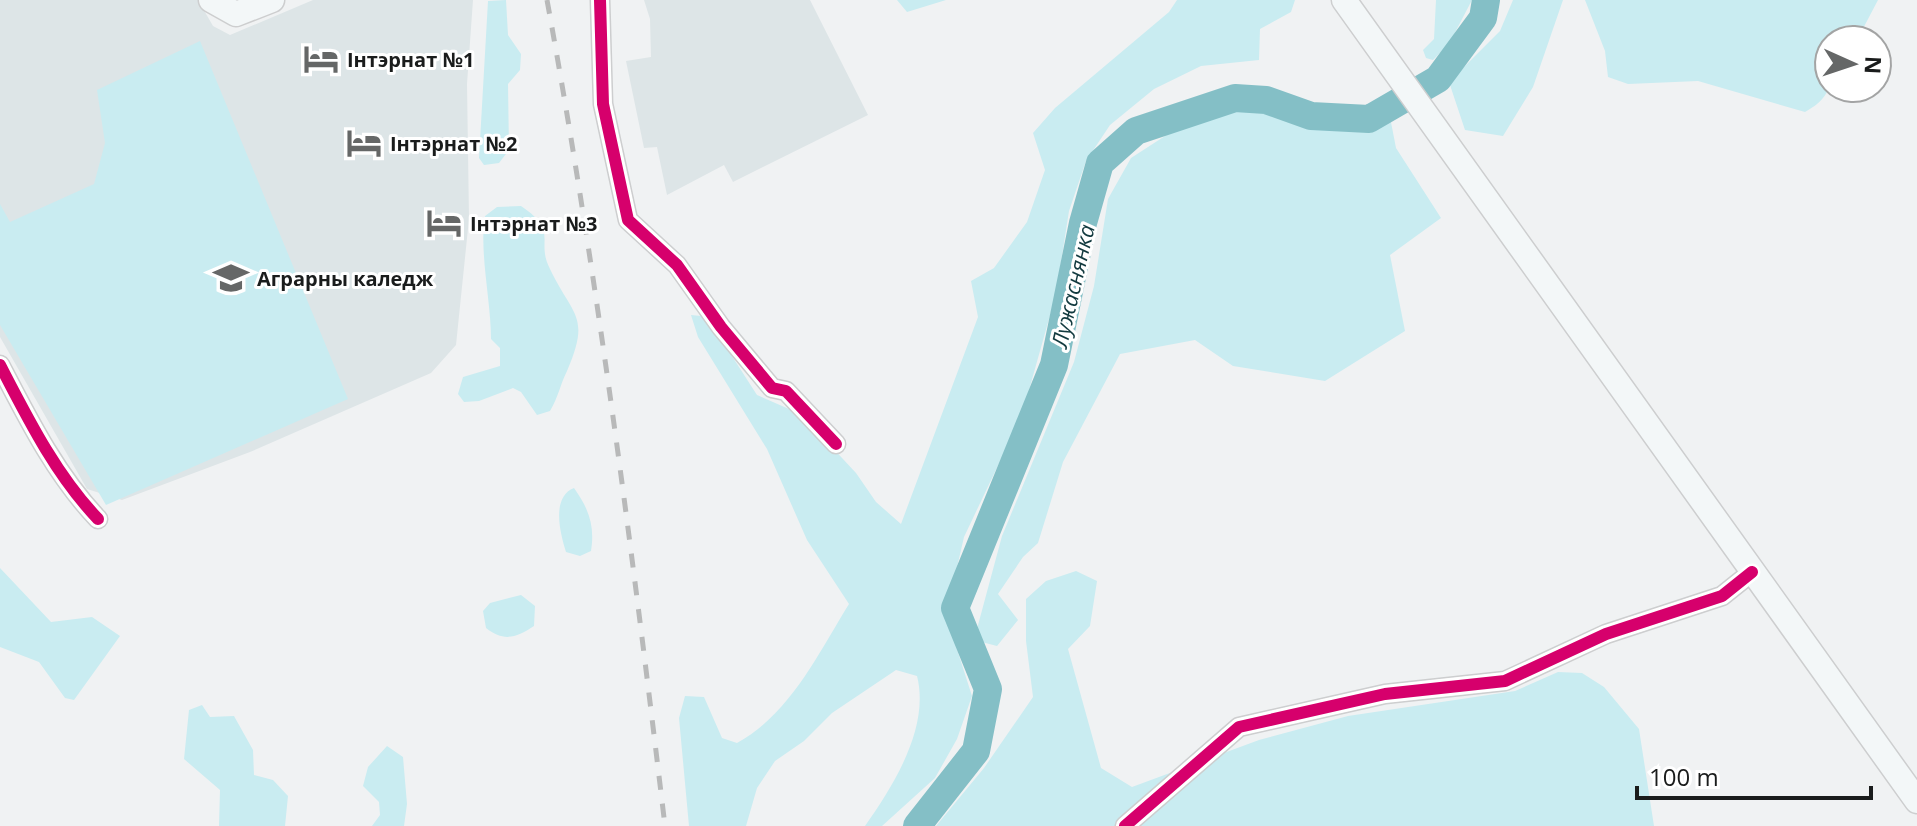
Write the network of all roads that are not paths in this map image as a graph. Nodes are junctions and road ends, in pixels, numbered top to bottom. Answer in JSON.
{"nodes":[{"id":1,"x":211,"y":0,"type":"edge"},
{"id":2,"x":272,"y":0,"type":"edge"},
{"id":3,"x":600,"y":0,"type":"edge"},
{"id":4,"x":1344,"y":1,"type":"edge"},
{"id":5,"x":0,"y":365,"type":"edge"},
{"id":6,"x":836,"y":444,"type":"dead end"},
{"id":7,"x":98,"y":519,"type":"dead end"},
{"id":8,"x":1752,"y":572,"type":"junction"},
{"id":9,"x":1917,"y":801,"type":"edge"},
{"id":10,"x":1125,"y":826,"type":"edge"}],
"edges":[{"from":1,"to":2,"type":"main road"},
{"from":3,"to":6,"type":"street"},
{"from":4,"to":8,"type":"main road"},
{"from":5,"to":7,"type":"street"},
{"from":8,"to":9,"type":"main road"},
{"from":8,"to":10,"type":"street"}]}
